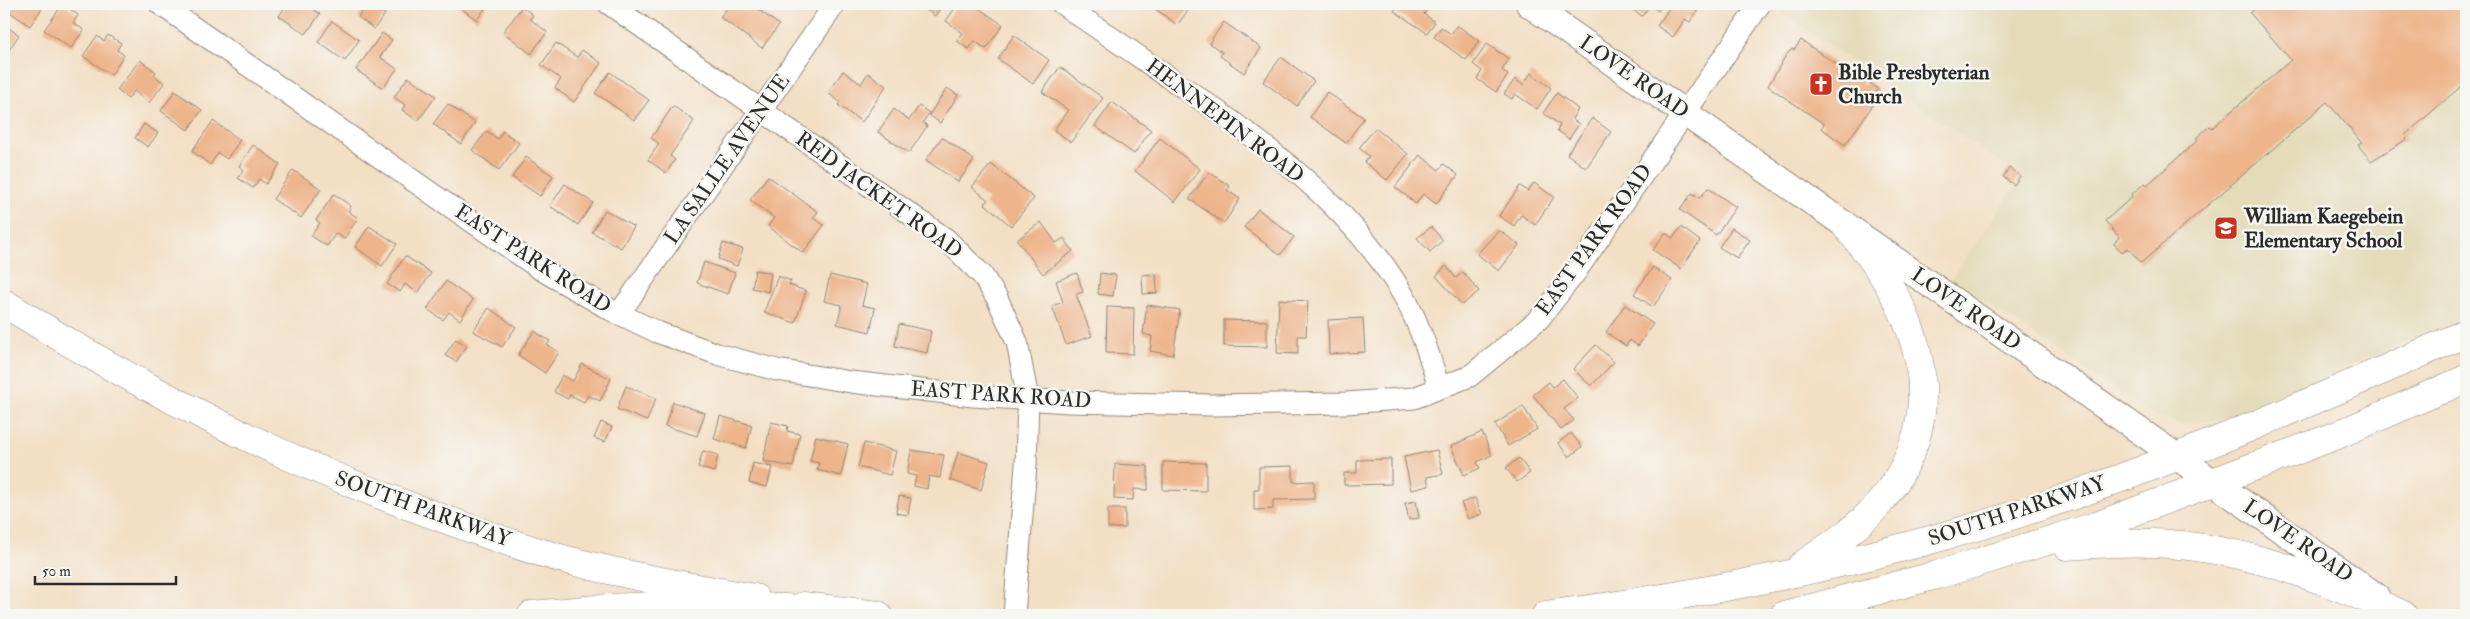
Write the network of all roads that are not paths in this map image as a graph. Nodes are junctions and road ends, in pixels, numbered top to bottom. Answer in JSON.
{"nodes":[{"id":1,"x":160,"y":4,"type":"edge"},
{"id":2,"x":609,"y":4,"type":"edge"},
{"id":3,"x":835,"y":4,"type":"edge"},
{"id":4,"x":1062,"y":4,"type":"edge"},
{"id":5,"x":1529,"y":4,"type":"edge"},
{"id":6,"x":1760,"y":4,"type":"edge"},
{"id":7,"x":762,"y":110,"type":"junction"},
{"id":8,"x":1685,"y":112,"type":"junction"},
{"id":9,"x":1845,"y":225,"type":"junction"},
{"id":10,"x":4,"y":303,"type":"edge"},
{"id":11,"x":619,"y":314,"type":"junction"},
{"id":12,"x":2466,"y":333,"type":"edge"},
{"id":13,"x":2466,"y":379,"type":"edge"},
{"id":14,"x":1439,"y":388,"type":"junction"},
{"id":15,"x":1028,"y":399,"type":"junction"},
{"id":16,"x":2178,"y":458,"type":"junction"},
{"id":17,"x":2214,"y":483,"type":"junction"},
{"id":18,"x":1988,"y":558,"type":"junction"},
{"id":19,"x":1785,"y":576,"type":"junction"},
{"id":20,"x":827,"y":610,"type":"junction"},
{"id":21,"x":532,"y":615,"type":"edge"},
{"id":22,"x":878,"y":615,"type":"edge"},
{"id":23,"x":1014,"y":615,"type":"edge"},
{"id":24,"x":1546,"y":615,"type":"edge"},
{"id":25,"x":1784,"y":615,"type":"edge"},
{"id":26,"x":2403,"y":615,"type":"edge"}],
"edges":[{"from":1,"to":11,"type":"street","name":"EAST PARK ROAD"},
{"from":2,"to":7,"type":"street","name":"RED JACKET ROAD"},
{"from":3,"to":7,"type":"street","name":"LA SALLE AVENUE"},
{"from":4,"to":14,"type":"street","name":"HENNEPIN ROAD"},
{"from":5,"to":8,"type":"street","name":"LOVE ROAD"},
{"from":6,"to":8,"type":"street","name":"EAST PARK ROAD"},
{"from":7,"to":11,"type":"street","name":"LA SALLE AVENUE"},
{"from":7,"to":15,"type":"street","name":"RED JACKET ROAD"},
{"from":8,"to":9,"type":"street","name":"LOVE ROAD"},
{"from":8,"to":14,"type":"street","name":"EAST PARK ROAD"},
{"from":9,"to":16,"type":"street","name":"LOVE ROAD"},
{"from":9,"to":19,"type":"main road"},
{"from":10,"to":20,"type":"main road","name":"SOUTH PARKWAY"},
{"from":11,"to":15,"type":"street","name":"EAST PARK ROAD"},
{"from":12,"to":16,"type":"main road","name":"SOUTH PARKWAY"},
{"from":13,"to":17,"type":"main road","name":"SOUTH PARKWAY"},
{"from":14,"to":15,"type":"street","name":"EAST PARK ROAD"},
{"from":15,"to":23,"type":"street","name":"RED JACKET ROAD"},
{"from":16,"to":17,"type":"street","name":"LOVE ROAD"},
{"from":16,"to":19,"type":"main road","name":"SOUTH PARKWAY"},
{"from":17,"to":18,"type":"main road","name":"SOUTH PARKWAY"},
{"from":17,"to":26,"type":"street","name":"LOVE ROAD"},
{"from":18,"to":25,"type":"main road","name":"SOUTH PARKWAY"},
{"from":18,"to":26,"type":"main road"},
{"from":19,"to":24,"type":"main road","name":"SOUTH PARKWAY"},
{"from":20,"to":21,"type":"main road"},
{"from":20,"to":22,"type":"main road","name":"SOUTH PARKWAY"}]}
